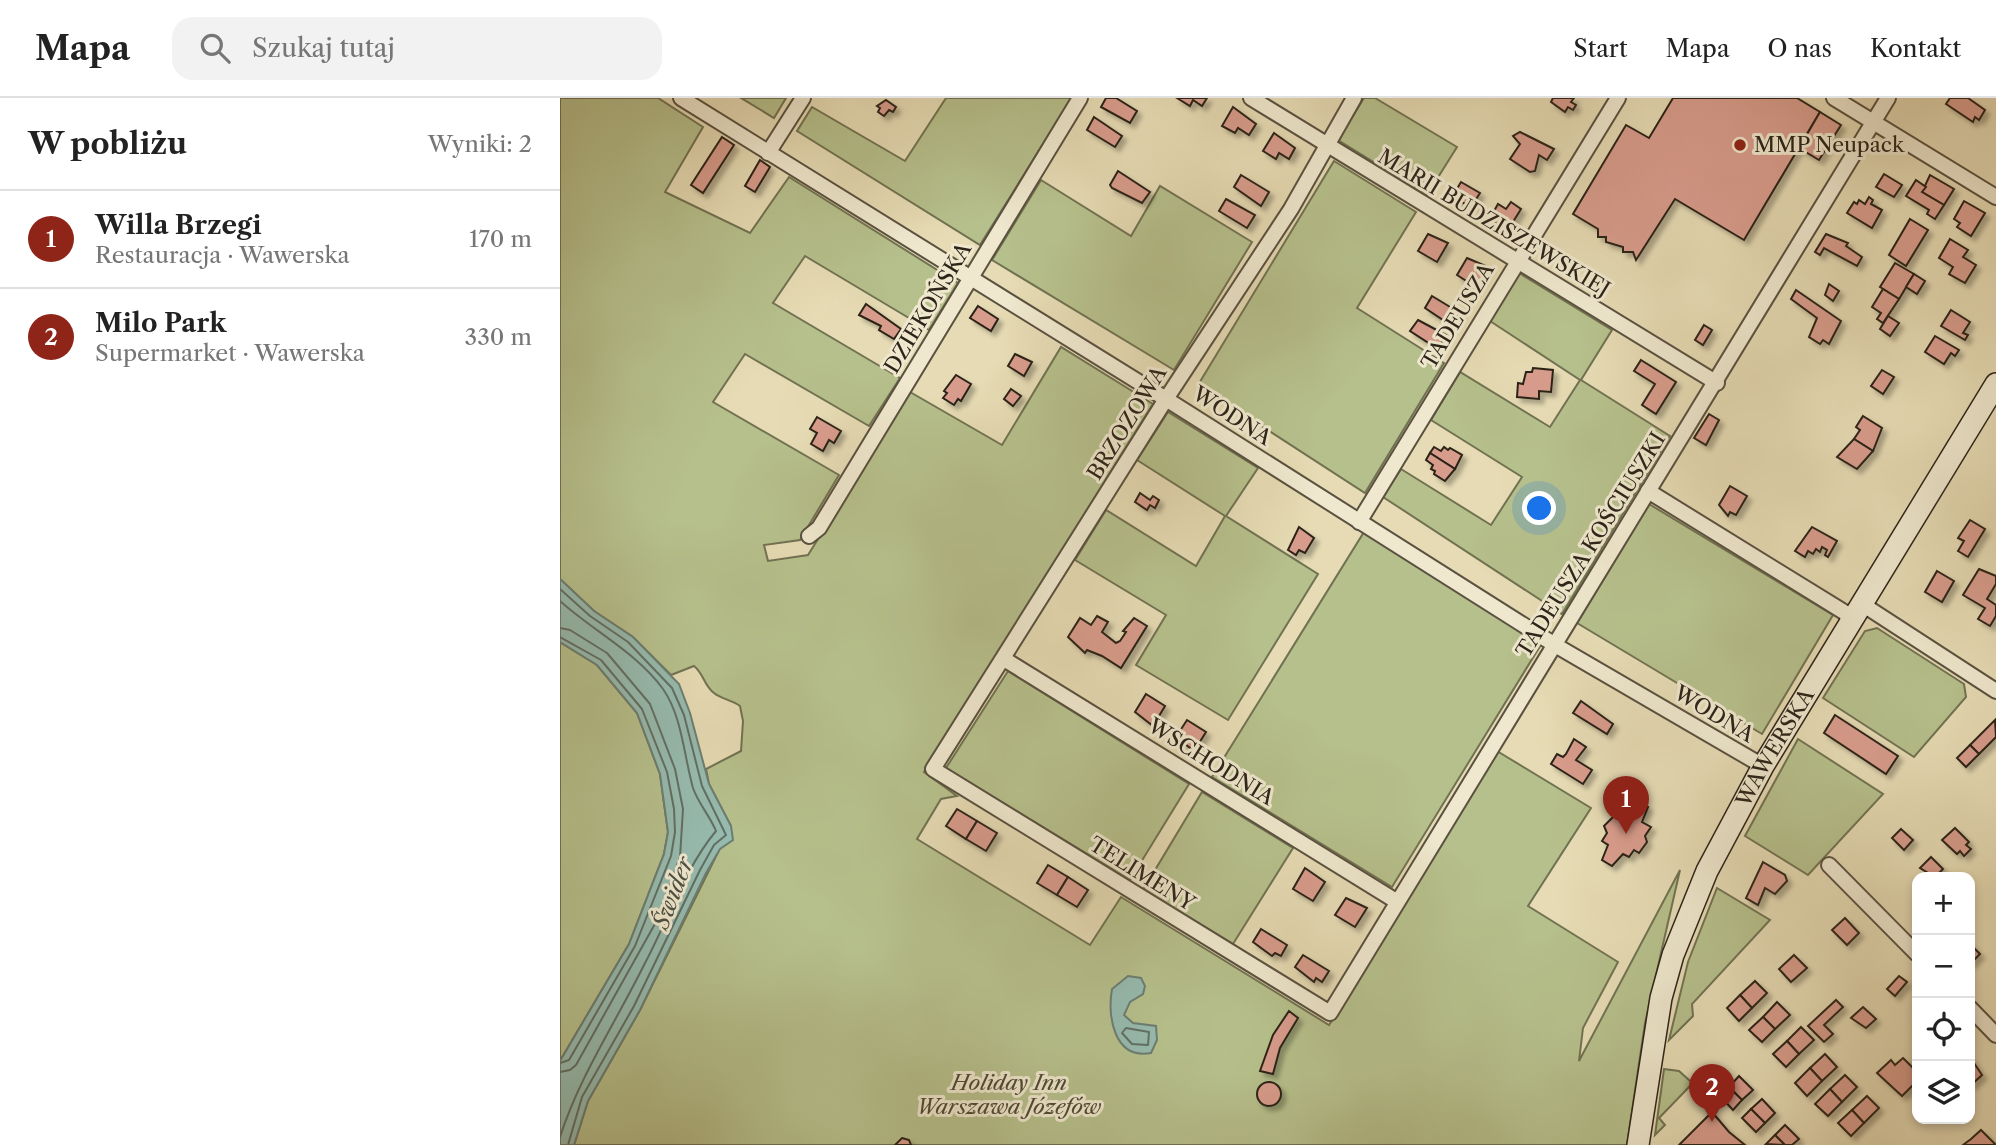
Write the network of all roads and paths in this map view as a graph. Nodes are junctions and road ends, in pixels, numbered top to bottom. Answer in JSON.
{"nodes":[{"id":1,"x":681,"y":98,"type":"edge"},
{"id":2,"x":803,"y":98,"type":"edge"},
{"id":3,"x":1080,"y":98,"type":"edge"},
{"id":4,"x":1251,"y":98,"type":"edge"},
{"id":5,"x":1354,"y":98,"type":"edge"},
{"id":6,"x":1618,"y":98,"type":"edge"},
{"id":7,"x":1834,"y":98,"type":"edge"},
{"id":8,"x":1888,"y":98,"type":"edge"},
{"id":9,"x":1873,"y":123,"type":"junction"},
{"id":10,"x":1326,"y":145,"type":"junction"},
{"id":11,"x":768,"y":153,"type":"junction"},
{"id":12,"x":1996,"y":197,"type":"edge"},
{"id":13,"x":1516,"y":261,"type":"junction"},
{"id":14,"x":971,"y":279,"type":"junction"},
{"id":15,"x":1717,"y":383,"type":"junction"},
{"id":16,"x":1996,"y":384,"type":"edge"},
{"id":17,"x":1166,"y":399,"type":"junction"},
{"id":18,"x":1648,"y":491,"type":"junction"},
{"id":19,"x":1359,"y":522,"type":"junction"},
{"id":20,"x":809,"y":537,"type":"dead end"},
{"id":21,"x":1856,"y":612,"type":"junction"},
{"id":22,"x":1555,"y":645,"type":"junction"},
{"id":23,"x":1004,"y":659,"type":"junction"},
{"id":24,"x":1996,"y":691,"type":"edge"},
{"id":25,"x":1763,"y":766,"type":"junction"},
{"id":26,"x":933,"y":769,"type":"joint"},
{"id":27,"x":1829,"y":865,"type":"dead end"},
{"id":28,"x":1396,"y":901,"type":"junction"},
{"id":29,"x":1912,"y":949,"type":"edge"},
{"id":30,"x":1329,"y":1013,"type":"joint"},
{"id":31,"x":1975,"y":1013,"type":"edge"},
{"id":32,"x":1996,"y":1035,"type":"edge"},
{"id":33,"x":1637,"y":1145,"type":"edge"}],
"edges":[{"from":1,"to":11,"type":"street","name":"WODNA"},
{"from":2,"to":11,"type":"street"},
{"from":3,"to":14,"type":"street","name":"DZIEKOŃSKA"},
{"from":4,"to":10,"type":"street","name":"MARII BUDZISZEWSKIEJ"},
{"from":5,"to":10,"type":"street","name":"BRZOZOWA"},
{"from":6,"to":13,"type":"street","name":"TADEUSZA"},
{"from":7,"to":9,"type":"street"},
{"from":8,"to":9,"type":"street","name":"TADEUSZA KOŚCIUSZKI"},
{"from":9,"to":12,"type":"street"},
{"from":9,"to":15,"type":"street","name":"TADEUSZA KOŚCIUSZKI"},
{"from":10,"to":13,"type":"street","name":"MARII BUDZISZEWSKIEJ"},
{"from":10,"to":17,"type":"street","name":"BRZOZOWA"},
{"from":11,"to":14,"type":"street","name":"WODNA"},
{"from":13,"to":15,"type":"street","name":"MARII BUDZISZEWSKIEJ"},
{"from":13,"to":19,"type":"street","name":"TADEUSZA"},
{"from":14,"to":17,"type":"street","name":"WODNA"},
{"from":14,"to":20,"type":"street","name":"DZIEKOŃSKA"},
{"from":15,"to":18,"type":"street","name":"TADEUSZA KOŚCIUSZKI"},
{"from":16,"to":21,"type":"main road","name":"WAWERSKA"},
{"from":17,"to":19,"type":"street","name":"WODNA"},
{"from":17,"to":23,"type":"street","name":"BRZOZOWA"},
{"from":18,"to":21,"type":"street"},
{"from":18,"to":22,"type":"street","name":"TADEUSZA KOŚCIUSZKI"},
{"from":19,"to":22,"type":"street","name":"WODNA"},
{"from":21,"to":24,"type":"street"},
{"from":21,"to":25,"type":"main road","name":"WAWERSKA"},
{"from":22,"to":25,"type":"street","name":"WODNA"},
{"from":22,"to":28,"type":"street","name":"TADEUSZA KOŚCIUSZKI"},
{"from":23,"to":26,"type":"street","name":"BRZOZOWA"},
{"from":23,"to":28,"type":"street","name":"WSCHODNIA"},
{"from":25,"to":33,"type":"main road","name":"WAWERSKA"},
{"from":26,"to":30,"type":"street","name":"TELIMENY"},
{"from":27,"to":29,"type":"street"},
{"from":28,"to":30,"type":"street","name":"TADEUSZA KOŚCIUSZKI"},
{"from":31,"to":32,"type":"street"}]}
